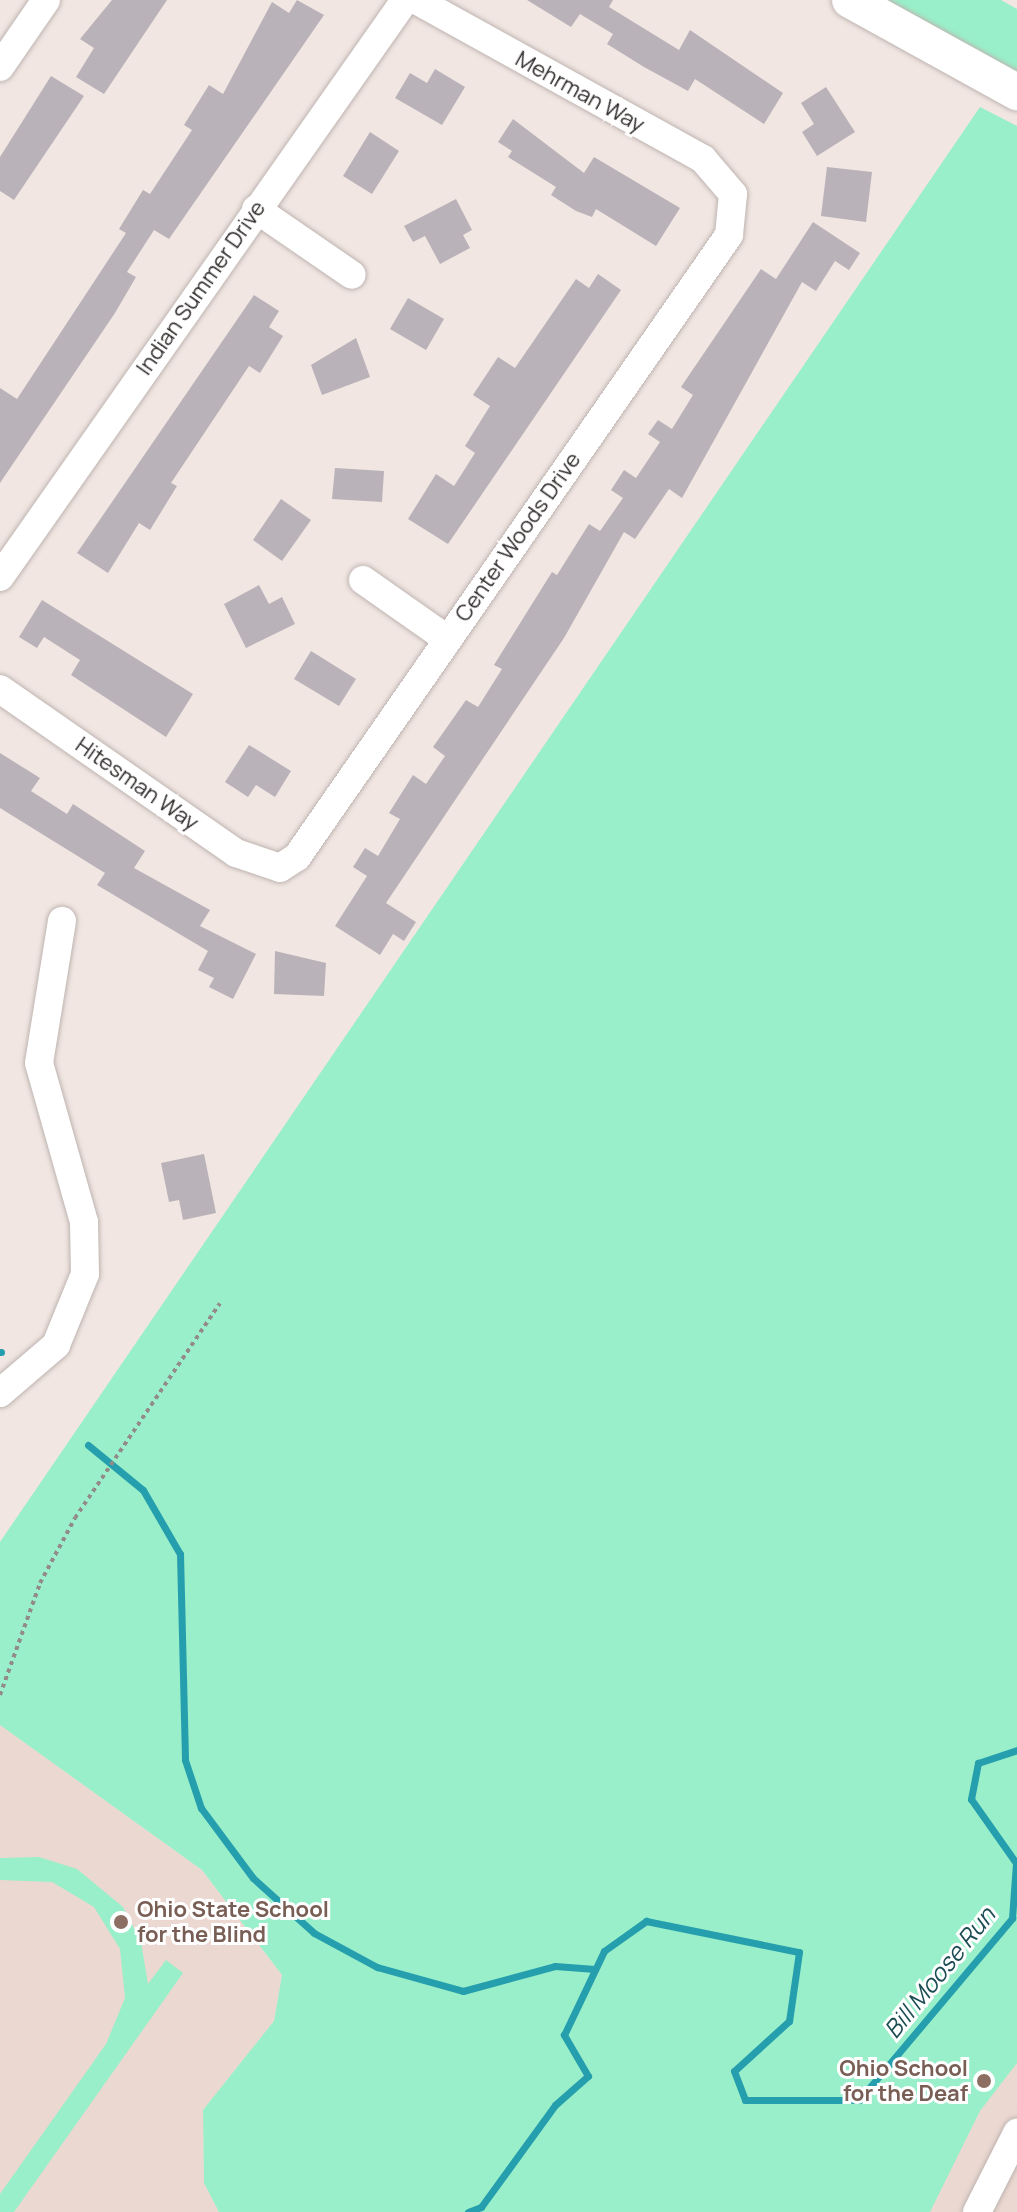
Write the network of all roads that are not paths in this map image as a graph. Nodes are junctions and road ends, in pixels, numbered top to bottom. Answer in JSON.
{"nodes":[{"id":1,"x":46,"y":0,"type":"edge"},
{"id":2,"x":405,"y":0,"type":"edge"},
{"id":3,"x":416,"y":0,"type":"edge"},
{"id":4,"x":850,"y":0,"type":"edge"},
{"id":5,"x":0,"y":67,"type":"edge"},
{"id":6,"x":1017,"y":92,"type":"edge"},
{"id":7,"x":733,"y":194,"type":"joint"},
{"id":8,"x":256,"y":209,"type":"junction"},
{"id":9,"x":352,"y":275,"type":"dead end"},
{"id":10,"x":0,"y":577,"type":"edge"},
{"id":11,"x":363,"y":580,"type":"dead end"},
{"id":12,"x":447,"y":639,"type":"junction"},
{"id":13,"x":0,"y":689,"type":"edge"},
{"id":14,"x":280,"y":868,"type":"joint"},
{"id":15,"x":62,"y":921,"type":"dead end"},
{"id":16,"x":0,"y":1393,"type":"edge"},
{"id":17,"x":1017,"y":2133,"type":"edge"},
{"id":18,"x":977,"y":2212,"type":"edge"}],
"edges":[{"from":1,"to":5,"type":"street"},
{"from":2,"to":8,"type":"street","name":"Indian Summer Drive"},
{"from":3,"to":7,"type":"street","name":"Mehrman Way"},
{"from":4,"to":6,"type":"main road"},
{"from":7,"to":12,"type":"street","name":"Center Woods Drive"},
{"from":8,"to":9,"type":"street"},
{"from":8,"to":10,"type":"street","name":"Indian Summer Drive"},
{"from":11,"to":12,"type":"street"},
{"from":12,"to":14,"type":"street","name":"Center Woods Drive"},
{"from":13,"to":14,"type":"street","name":"Hitesman Way"},
{"from":15,"to":16,"type":"street"},
{"from":17,"to":18,"type":"street"}]}
